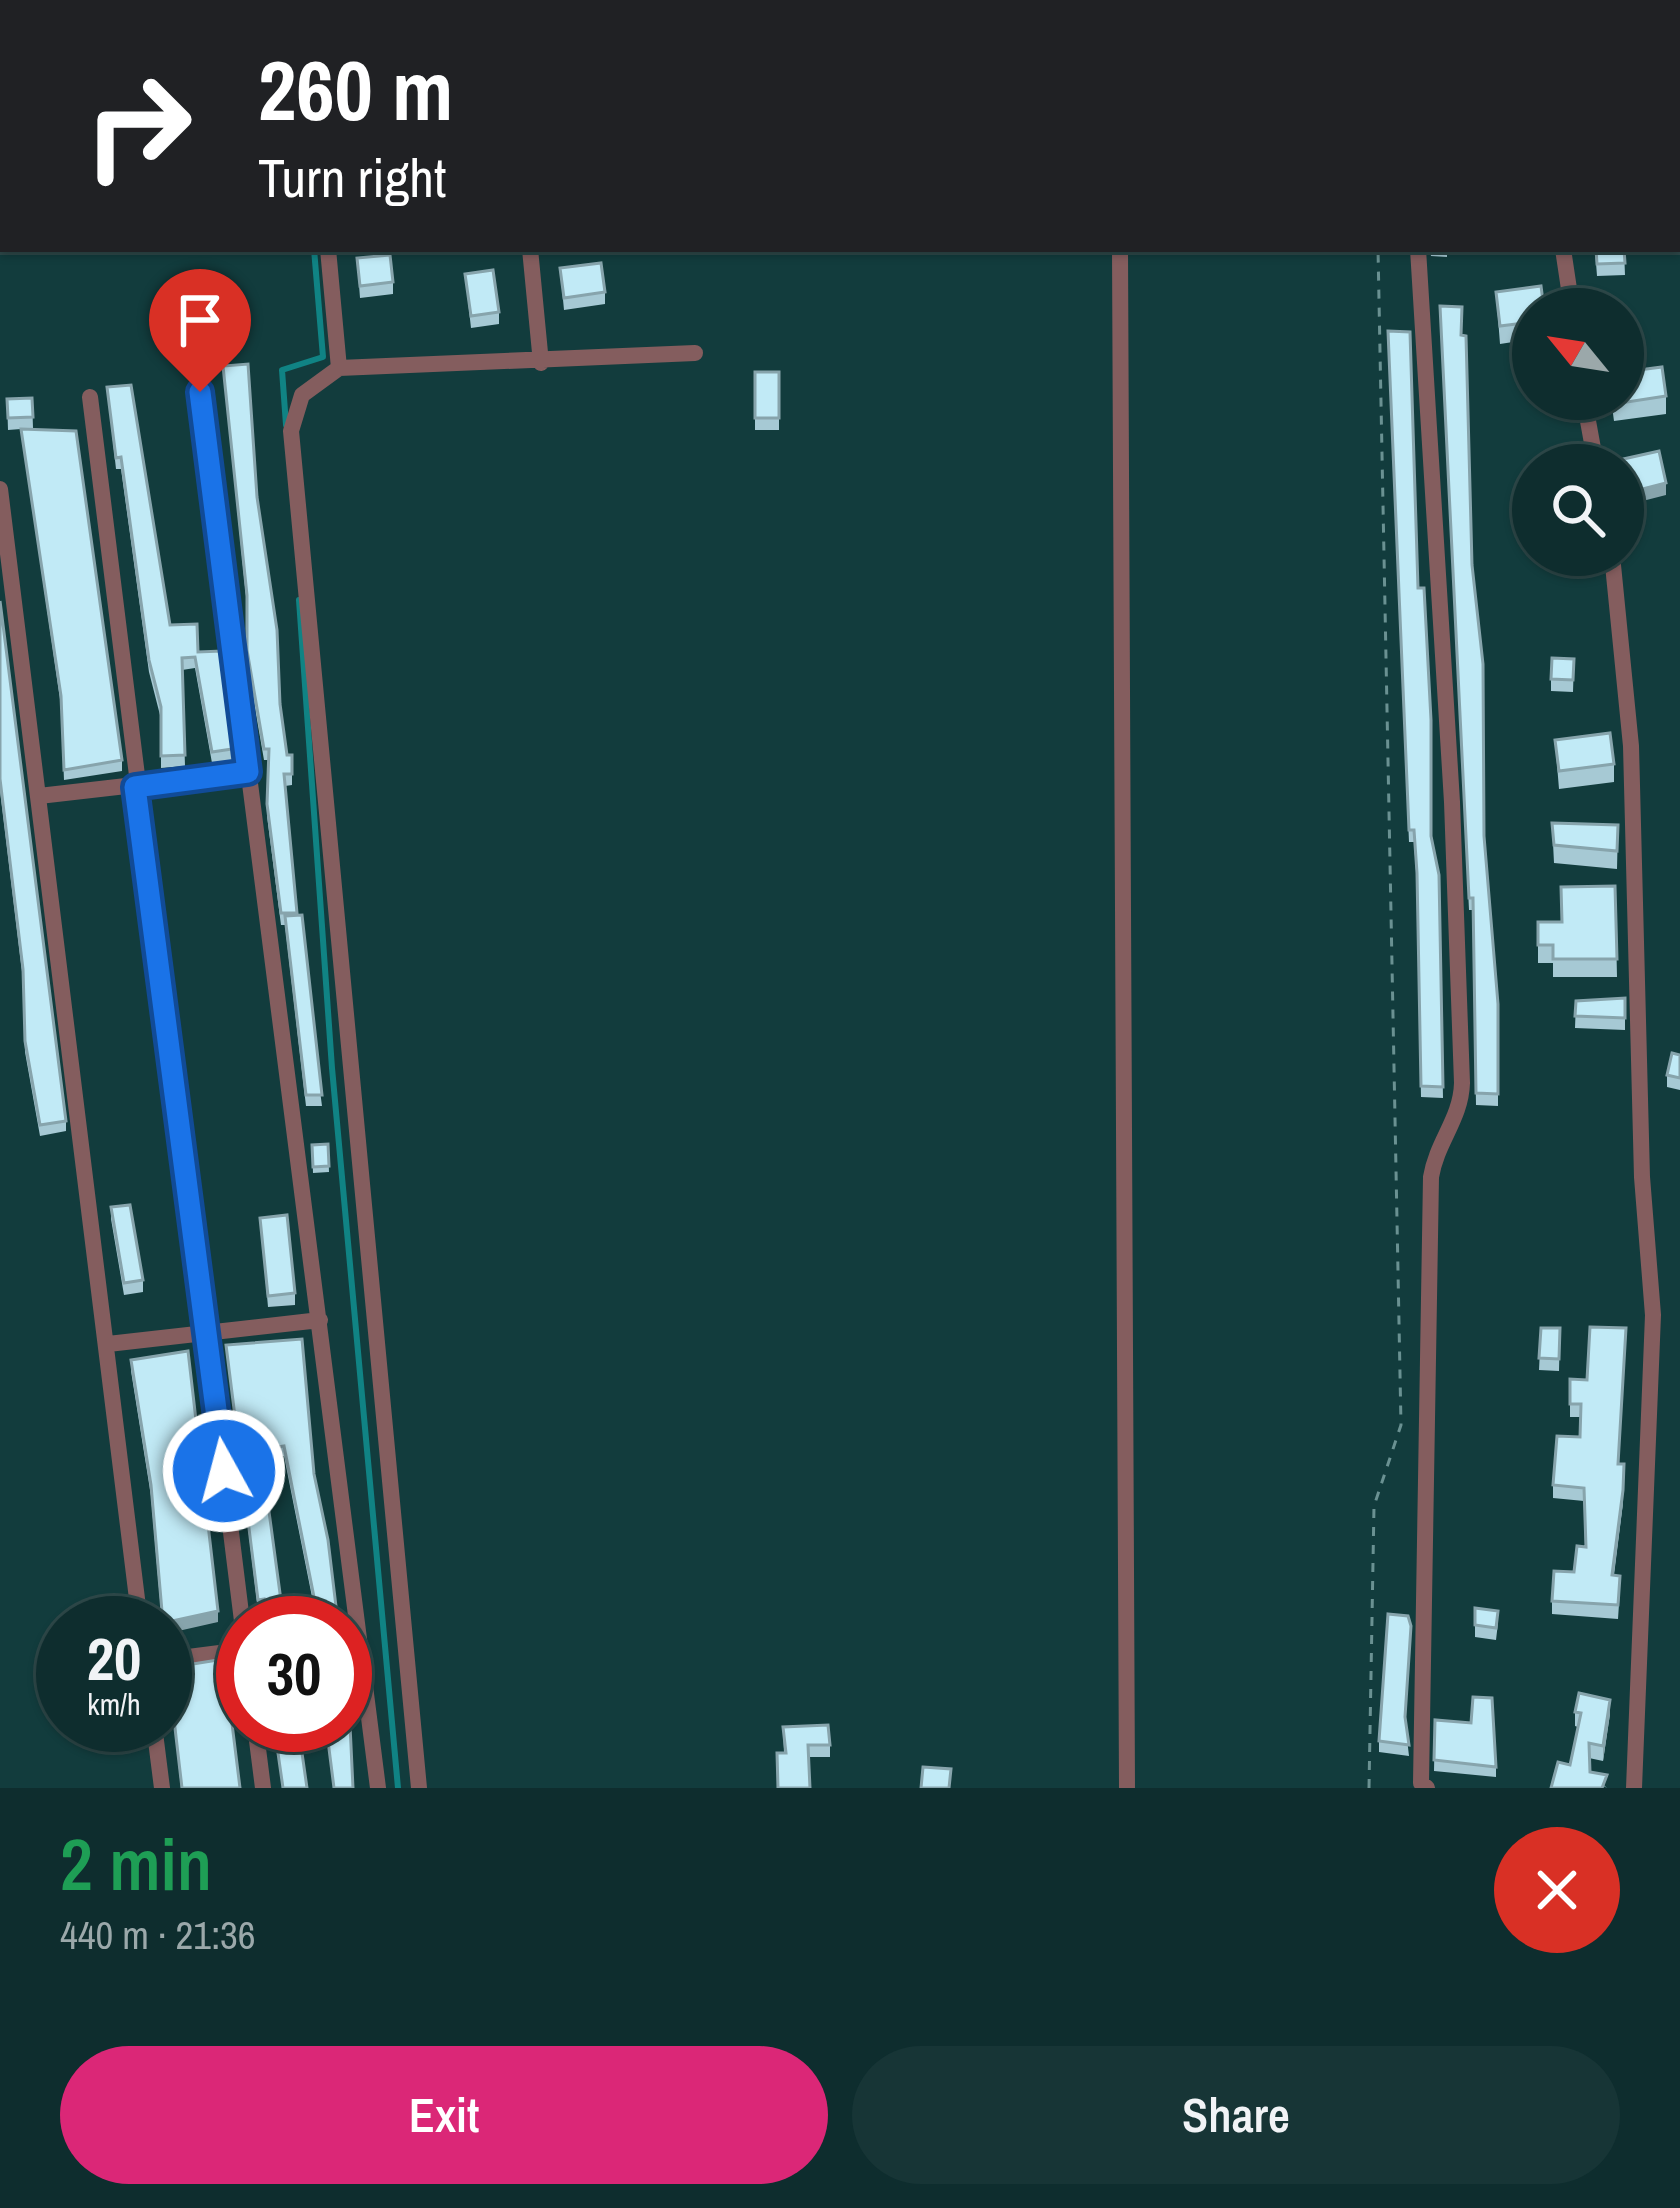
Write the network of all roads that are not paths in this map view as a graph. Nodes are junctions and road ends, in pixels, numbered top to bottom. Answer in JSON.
{"nodes":[{"id":1,"x":328,"y":252,"type":"edge"},
{"id":2,"x":530,"y":252,"type":"edge"},
{"id":3,"x":1120,"y":252,"type":"edge"},
{"id":4,"x":1418,"y":252,"type":"edge"},
{"id":5,"x":1563,"y":252,"type":"edge"},
{"id":6,"x":1568,"y":288,"type":"edge"},
{"id":7,"x":695,"y":353,"type":"dead end"},
{"id":8,"x":541,"y":363,"type":"junction"},
{"id":9,"x":339,"y":368,"type":"junction"},
{"id":10,"x":200,"y":392,"type":"dead end"},
{"id":11,"x":90,"y":397,"type":"dead end"},
{"id":12,"x":0,"y":489,"type":"edge"},
{"id":13,"x":1614,"y":576,"type":"edge"},
{"id":14,"x":248,"y":772,"type":"junction"},
{"id":15,"x":135,"y":787,"type":"junction"},
{"id":16,"x":39,"y":796,"type":"junction"},
{"id":17,"x":320,"y":1320,"type":"junction"},
{"id":18,"x":206,"y":1334,"type":"junction"},
{"id":19,"x":108,"y":1344,"type":"junction"},
{"id":20,"x":137,"y":1596,"type":"edge"},
{"id":21,"x":239,"y":1596,"type":"edge"},
{"id":22,"x":157,"y":1752,"type":"edge"},
{"id":23,"x":258,"y":1752,"type":"edge"},
{"id":24,"x":162,"y":1788,"type":"edge"},
{"id":25,"x":263,"y":1788,"type":"edge"},
{"id":26,"x":378,"y":1788,"type":"edge"},
{"id":27,"x":419,"y":1788,"type":"edge"},
{"id":28,"x":1127,"y":1788,"type":"edge"},
{"id":29,"x":1426,"y":1788,"type":"edge"},
{"id":30,"x":1634,"y":1788,"type":"edge"}],
"edges":[{"from":1,"to":9,"type":"street"},
{"from":2,"to":8,"type":"street"},
{"from":3,"to":28,"type":"street"},
{"from":4,"to":29,"type":"street"},
{"from":5,"to":6,"type":"street"},
{"from":7,"to":8,"type":"street"},
{"from":8,"to":9,"type":"street"},
{"from":9,"to":27,"type":"street"},
{"from":10,"to":14,"type":"street"},
{"from":11,"to":15,"type":"street"},
{"from":12,"to":16,"type":"street"},
{"from":13,"to":30,"type":"street"},
{"from":14,"to":15,"type":"street"},
{"from":14,"to":17,"type":"street"},
{"from":15,"to":16,"type":"street"},
{"from":15,"to":18,"type":"street"},
{"from":16,"to":19,"type":"street"},
{"from":17,"to":18,"type":"street"},
{"from":17,"to":26,"type":"street"},
{"from":18,"to":19,"type":"street"},
{"from":18,"to":21,"type":"street"},
{"from":19,"to":20,"type":"street"},
{"from":22,"to":24,"type":"street"},
{"from":23,"to":25,"type":"street"}]}
